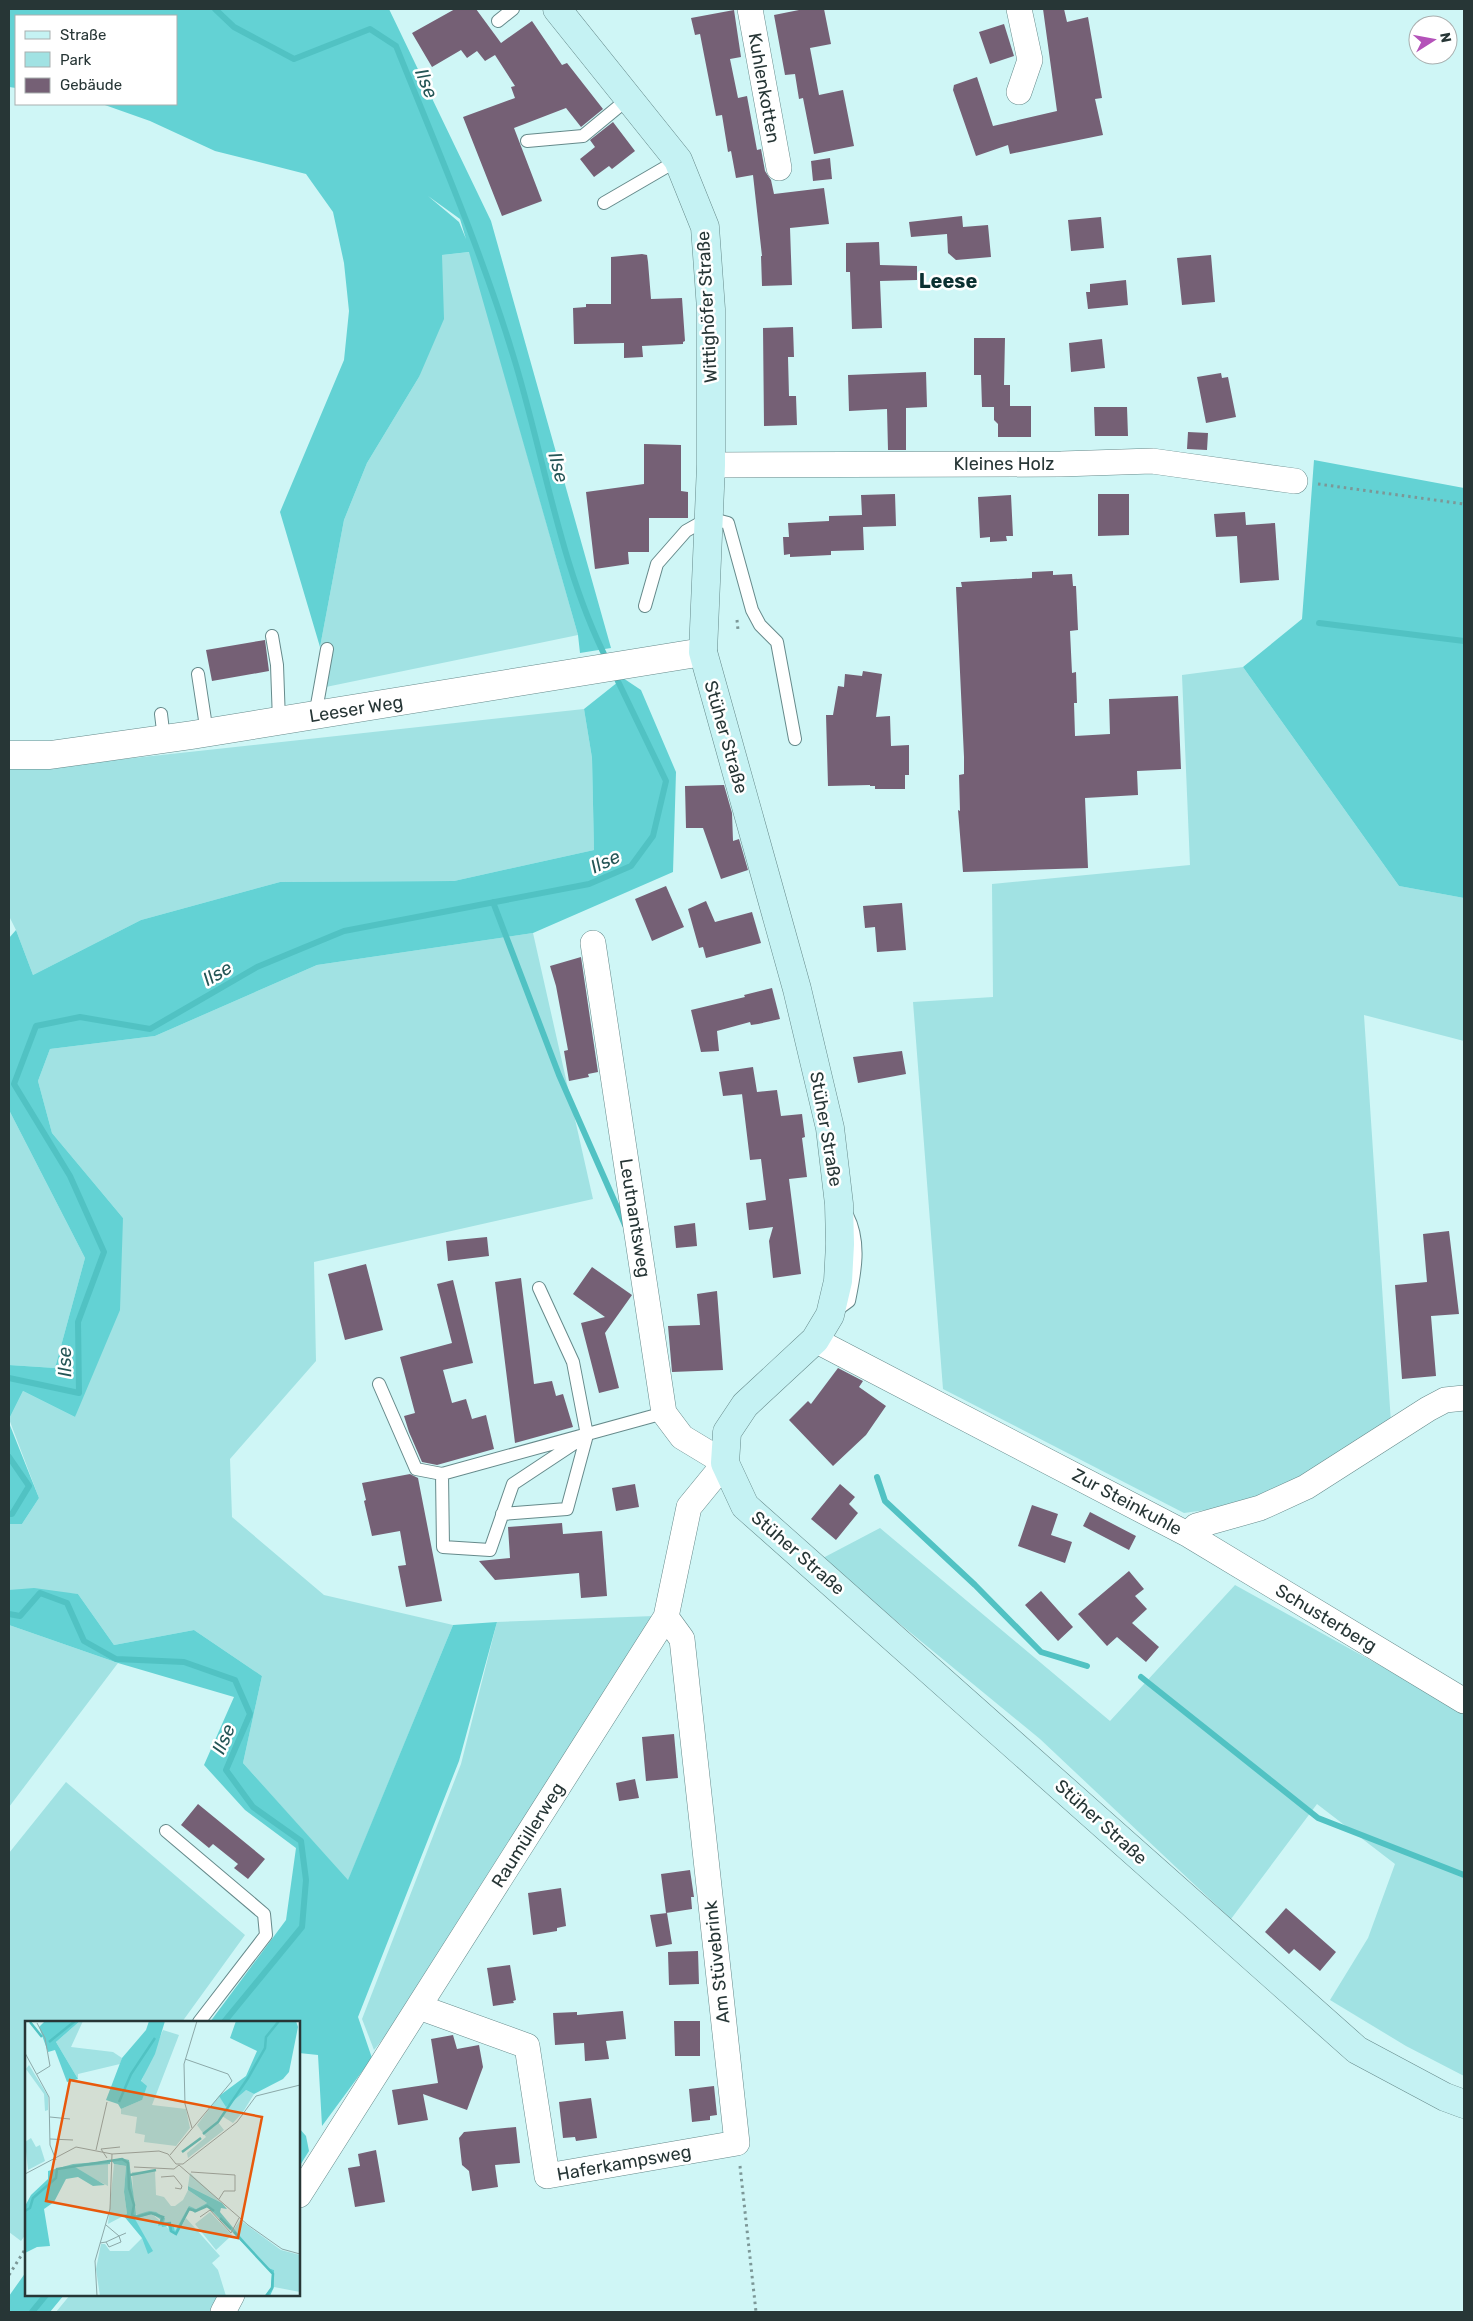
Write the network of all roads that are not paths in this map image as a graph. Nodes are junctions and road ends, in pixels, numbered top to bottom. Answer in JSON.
{"nodes":[{"id":1,"x":513,"y":9,"type":"edge"},
{"id":2,"x":557,"y":9,"type":"edge"},
{"id":3,"x":750,"y":9,"type":"edge"},
{"id":4,"x":1019,"y":9,"type":"edge"},
{"id":5,"x":498,"y":21,"type":"dead end"},
{"id":6,"x":1019,"y":92,"type":"dead end"},
{"id":7,"x":629,"y":98,"type":"junction"},
{"id":8,"x":527,"y":141,"type":"dead end"},
{"id":9,"x":678,"y":160,"type":"junction"},
{"id":10,"x":779,"y":168,"type":"dead end"},
{"id":11,"x":604,"y":203,"type":"dead end"},
{"id":12,"x":711,"y":466,"type":"junction"},
{"id":13,"x":1295,"y":481,"type":"road end"},
{"id":14,"x":709,"y":518,"type":"junction"},
{"id":15,"x":645,"y":606,"type":"dead end"},
{"id":16,"x":272,"y":636,"type":"dead end"},
{"id":17,"x":327,"y":649,"type":"dead end"},
{"id":18,"x":703,"y":652,"type":"junction"},
{"id":19,"x":198,"y":674,"type":"dead end"},
{"id":20,"x":315,"y":716,"type":"junction"},
{"id":21,"x":279,"y":721,"type":"junction"},
{"id":22,"x":206,"y":733,"type":"junction"},
{"id":23,"x":795,"y":739,"type":"dead end"},
{"id":24,"x":9,"y":755,"type":"edge"},
{"id":25,"x":593,"y":943,"type":"dead end"},
{"id":26,"x":539,"y":1288,"type":"dead end"},
{"id":27,"x":815,"y":1340,"type":"junction"},
{"id":28,"x":379,"y":1384,"type":"dead end"},
{"id":29,"x":1464,"y":1398,"type":"edge"},
{"id":30,"x":664,"y":1413,"type":"junction"},
{"id":31,"x":586,"y":1434,"type":"junction"},
{"id":32,"x":725,"y":1463,"type":"junction"},
{"id":33,"x":442,"y":1474,"type":"junction"},
{"id":34,"x":502,"y":1514,"type":"junction"},
{"id":35,"x":1189,"y":1534,"type":"junction"},
{"id":36,"x":666,"y":1617,"type":"junction"},
{"id":37,"x":1464,"y":1701,"type":"edge"},
{"id":38,"x":166,"y":1831,"type":"dead end"},
{"id":39,"x":419,"y":2007,"type":"junction"},
{"id":40,"x":199,"y":2021,"type":"edge"},
{"id":41,"x":1464,"y":2104,"type":"edge"},
{"id":42,"x":737,"y":2143,"type":"joint"},
{"id":43,"x":300,"y":2193,"type":"edge"},
{"id":44,"x":231,"y":2296,"type":"edge"},
{"id":45,"x":223,"y":2312,"type":"edge"}],
"edges":[{"from":1,"to":5,"type":"lane"},
{"from":2,"to":7,"type":"main road","name":"Wittighöfer Straße"},
{"from":3,"to":10,"type":"street","name":"Kuhlenkotten"},
{"from":4,"to":6,"type":"street"},
{"from":7,"to":8,"type":"lane"},
{"from":7,"to":9,"type":"main road","name":"Wittighöfer Straße"},
{"from":9,"to":11,"type":"lane"},
{"from":9,"to":12,"type":"main road","name":"Wittighöfer Straße"},
{"from":12,"to":13,"type":"street","name":"Kleines Holz"},
{"from":12,"to":14,"type":"main road","name":"Wittighöfer Straße"},
{"from":14,"to":15,"type":"lane"},
{"from":14,"to":18,"type":"main road","name":"Wittighöfer Straße"},
{"from":14,"to":23,"type":"lane"},
{"from":16,"to":21,"type":"lane"},
{"from":17,"to":20,"type":"lane"},
{"from":18,"to":20,"type":"street","name":"Leeser Weg"},
{"from":18,"to":27,"type":"main road","name":"Stüher Straße"},
{"from":19,"to":22,"type":"lane"},
{"from":20,"to":21,"type":"street","name":"Leeser Weg"},
{"from":21,"to":22,"type":"street","name":"Leeser Weg"},
{"from":22,"to":24,"type":"street","name":"Leeser Weg"},
{"from":25,"to":30,"type":"street","name":"Leutnantsweg"},
{"from":26,"to":31,"type":"lane"},
{"from":27,"to":32,"type":"main road","name":"Stüher Straße"},
{"from":27,"to":35,"type":"street","name":"Zur Steinkuhle"},
{"from":28,"to":33,"type":"lane"},
{"from":29,"to":35,"type":"street","name":"Zur Steinkuhle"},
{"from":30,"to":31,"type":"lane"},
{"from":30,"to":32,"type":"street","name":"Leutnantsweg"},
{"from":31,"to":33,"type":"lane"},
{"from":31,"to":34,"type":"lane"},
{"from":31,"to":34,"type":"lane"},
{"from":32,"to":36,"type":"street","name":"Raumüllerweg"},
{"from":32,"to":41,"type":"main road","name":"Stüher Straße"},
{"from":33,"to":34,"type":"lane"},
{"from":35,"to":37,"type":"street","name":"Schusterberg"},
{"from":36,"to":39,"type":"street","name":"Raumüllerweg"},
{"from":36,"to":42,"type":"street","name":"Am Stüvebrink"},
{"from":38,"to":40,"type":"lane"},
{"from":39,"to":42,"type":"street","name":"Haferkampsweg"},
{"from":39,"to":43,"type":"street","name":"Raumüllerweg"},
{"from":44,"to":45,"type":"street"}]}
